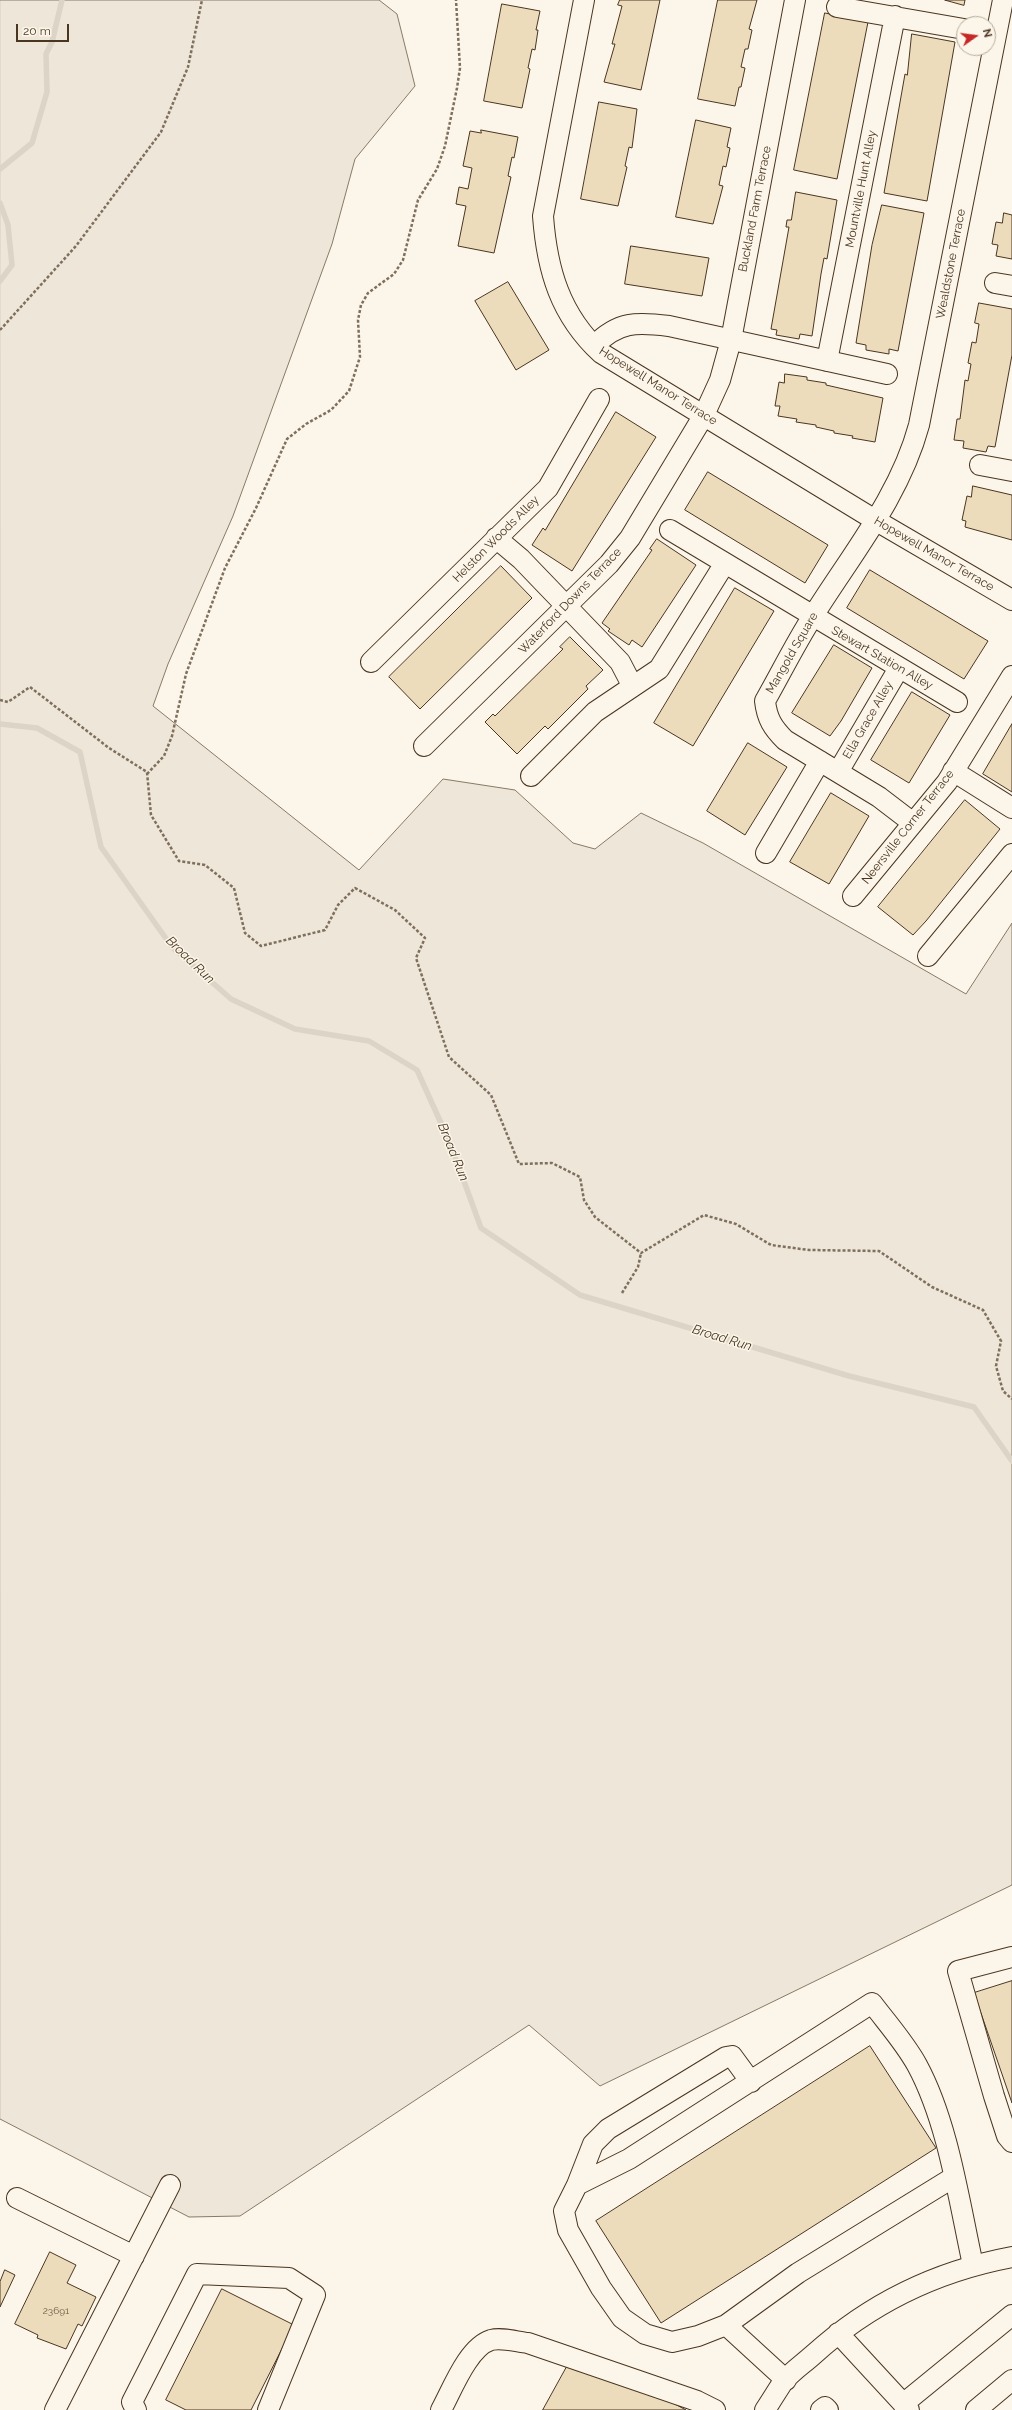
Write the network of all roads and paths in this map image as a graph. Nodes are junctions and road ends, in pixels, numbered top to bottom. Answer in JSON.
{"nodes":[{"id":1,"x":202,"y":0,"type":"edge"},
{"id":2,"x":456,"y":0,"type":"edge"},
{"id":3,"x":584,"y":0,"type":"edge"},
{"id":4,"x":795,"y":0,"type":"edge"},
{"id":5,"x":1003,"y":0,"type":"edge"},
{"id":6,"x":837,"y":7,"type":"dead end"},
{"id":7,"x":895,"y":16,"type":"junction"},
{"id":8,"x":956,"y":27,"type":"edge"},
{"id":9,"x":999,"y":35,"type":"edge"},
{"id":10,"x":0,"y":330,"type":"edge"},
{"id":11,"x":731,"y":340,"type":"junction"},
{"id":12,"x":594,"y":346,"type":"junction"},
{"id":13,"x":827,"y":361,"type":"junction"},
{"id":14,"x":887,"y":374,"type":"dead end"},
{"id":15,"x":599,"y":399,"type":"dead end"},
{"id":16,"x":704,"y":415,"type":"junction"},
{"id":17,"x":980,"y":466,"type":"dead end"},
{"id":18,"x":1012,"y":471,"type":"edge"},
{"id":19,"x":875,"y":520,"type":"junction"},
{"id":20,"x":670,"y":530,"type":"dead end"},
{"id":21,"x":496,"y":538,"type":"junction"},
{"id":22,"x":725,"y":563,"type":"junction"},
{"id":23,"x":1012,"y":600,"type":"edge"},
{"id":24,"x":566,"y":606,"type":"junction"},
{"id":25,"x":812,"y":617,"type":"junction"},
{"id":26,"x":371,"y":662,"type":"dead end"},
{"id":27,"x":899,"y":668,"type":"junction"},
{"id":28,"x":1012,"y":676,"type":"edge"},
{"id":29,"x":632,"y":685,"type":"junction"},
{"id":30,"x":0,"y":700,"type":"edge"},
{"id":31,"x":957,"y":702,"type":"dead end"},
{"id":32,"x":424,"y":746,"type":"dead end"},
{"id":33,"x":820,"y":761,"type":"junction"},
{"id":34,"x":838,"y":772,"type":"junction"},
{"id":35,"x":953,"y":772,"type":"junction"},
{"id":36,"x":147,"y":775,"type":"junction"},
{"id":37,"x":530,"y":776,"type":"dead end"},
{"id":38,"x":1012,"y":808,"type":"edge"},
{"id":39,"x":913,"y":823,"type":"junction"},
{"id":40,"x":766,"y":853,"type":"dead end"},
{"id":41,"x":1012,"y":854,"type":"edge"},
{"id":42,"x":853,"y":896,"type":"dead end"},
{"id":43,"x":928,"y":956,"type":"dead end"},
{"id":44,"x":641,"y":1253,"type":"junction"},
{"id":45,"x":622,"y":1292,"type":"dead end"},
{"id":46,"x":1012,"y":1399,"type":"edge"},
{"id":47,"x":1012,"y":1956,"type":"edge"},
{"id":48,"x":751,"y":2082,"type":"junction"},
{"id":49,"x":1012,"y":2142,"type":"edge"},
{"id":50,"x":954,"y":2177,"type":"junction"},
{"id":51,"x":170,"y":2185,"type":"dead end"},
{"id":52,"x":577,"y":2185,"type":"junction"},
{"id":53,"x":17,"y":2198,"type":"dead end"},
{"id":54,"x":134,"y":2256,"type":"junction"},
{"id":55,"x":1012,"y":2257,"type":"edge"},
{"id":56,"x":973,"y":2265,"type":"junction"},
{"id":57,"x":1012,"y":2315,"type":"edge"},
{"id":58,"x":726,"y":2325,"type":"junction"},
{"id":59,"x":838,"y":2333,"type":"junction"},
{"id":60,"x":786,"y":2380,"type":"junction"},
{"id":61,"x":1012,"y":2380,"type":"edge"},
{"id":62,"x":906,"y":2407,"type":"edge"},
{"id":63,"x":55,"y":2410,"type":"edge"},
{"id":64,"x":136,"y":2410,"type":"edge"},
{"id":65,"x":268,"y":2410,"type":"edge"},
{"id":66,"x":441,"y":2410,"type":"edge"},
{"id":67,"x":715,"y":2410,"type":"edge"},
{"id":68,"x":765,"y":2410,"type":"edge"},
{"id":69,"x":821,"y":2410,"type":"edge"},
{"id":70,"x":828,"y":2410,"type":"edge"},
{"id":71,"x":976,"y":2410,"type":"edge"}],
"edges":[{"from":1,"to":10,"type":"path"},
{"from":2,"to":36,"type":"path"},
{"from":3,"to":12,"type":"street","name":"Hopewell Manor Terrace"},
{"from":4,"to":11,"type":"street","name":"Buckland Farm Terrace"},
{"from":5,"to":9,"type":"street","name":"Wealdstone Terrace"},
{"from":6,"to":7,"type":"street"},
{"from":7,"to":8,"type":"street"},
{"from":7,"to":13,"type":"street","name":"Mountville Hunt Alley"},
{"from":9,"to":19,"type":"street","name":"Wealdstone Terrace"},
{"from":11,"to":12,"type":"street"},
{"from":11,"to":13,"type":"street"},
{"from":11,"to":16,"type":"street","name":"Buckland Farm Terrace"},
{"from":12,"to":16,"type":"street","name":"Hopewell Manor Terrace"},
{"from":13,"to":14,"type":"street"},
{"from":15,"to":21,"type":"street","name":"Helston Woods Alley"},
{"from":16,"to":19,"type":"street","name":"Hopewell Manor Terrace"},
{"from":16,"to":24,"type":"street","name":"Waterford Downs Terrace"},
{"from":17,"to":18,"type":"street"},
{"from":19,"to":23,"type":"street","name":"Hopewell Manor Terrace"},
{"from":19,"to":25,"type":"street","name":"Mangold Square"},
{"from":20,"to":22,"type":"street","name":"Stewart Station Alley"},
{"from":21,"to":24,"type":"street"},
{"from":21,"to":26,"type":"street","name":"Helston Woods Alley"},
{"from":22,"to":25,"type":"street","name":"Stewart Station Alley"},
{"from":22,"to":29,"type":"street"},
{"from":24,"to":29,"type":"street"},
{"from":24,"to":32,"type":"street","name":"Waterford Downs Terrace"},
{"from":25,"to":27,"type":"street","name":"Stewart Station Alley"},
{"from":25,"to":33,"type":"street","name":"Mangold Square"},
{"from":27,"to":31,"type":"street","name":"Stewart Station Alley"},
{"from":27,"to":34,"type":"street","name":"Ella Grace Alley"},
{"from":28,"to":35,"type":"street","name":"Neersville Corner Terrace"},
{"from":29,"to":37,"type":"street"},
{"from":30,"to":36,"type":"path"},
{"from":33,"to":34,"type":"street","name":"Mangold Square"},
{"from":33,"to":40,"type":"street"},
{"from":34,"to":39,"type":"street","name":"Mangold Square"},
{"from":35,"to":38,"type":"street"},
{"from":35,"to":39,"type":"street","name":"Neersville Corner Terrace"},
{"from":36,"to":44,"type":"path"},
{"from":39,"to":42,"type":"street","name":"Neersville Corner Terrace"},
{"from":41,"to":43,"type":"street"},
{"from":44,"to":45,"type":"path"},
{"from":44,"to":46,"type":"path"},
{"from":47,"to":49,"type":"street"},
{"from":48,"to":50,"type":"street"},
{"from":48,"to":52,"type":"street"},
{"from":48,"to":52,"type":"street"},
{"from":50,"to":56,"type":"street"},
{"from":50,"to":58,"type":"street"},
{"from":51,"to":54,"type":"street"},
{"from":52,"to":58,"type":"street"},
{"from":53,"to":54,"type":"street"},
{"from":54,"to":63,"type":"street"},
{"from":55,"to":56,"type":"street"},
{"from":56,"to":59,"type":"street"},
{"from":57,"to":62,"type":"street"},
{"from":58,"to":60,"type":"street"},
{"from":59,"to":60,"type":"street"},
{"from":59,"to":62,"type":"street"},
{"from":60,"to":68,"type":"street"},
{"from":61,"to":71,"type":"street"},
{"from":64,"to":65,"type":"street"},
{"from":66,"to":67,"type":"street"},
{"from":69,"to":70,"type":"street"}]}
